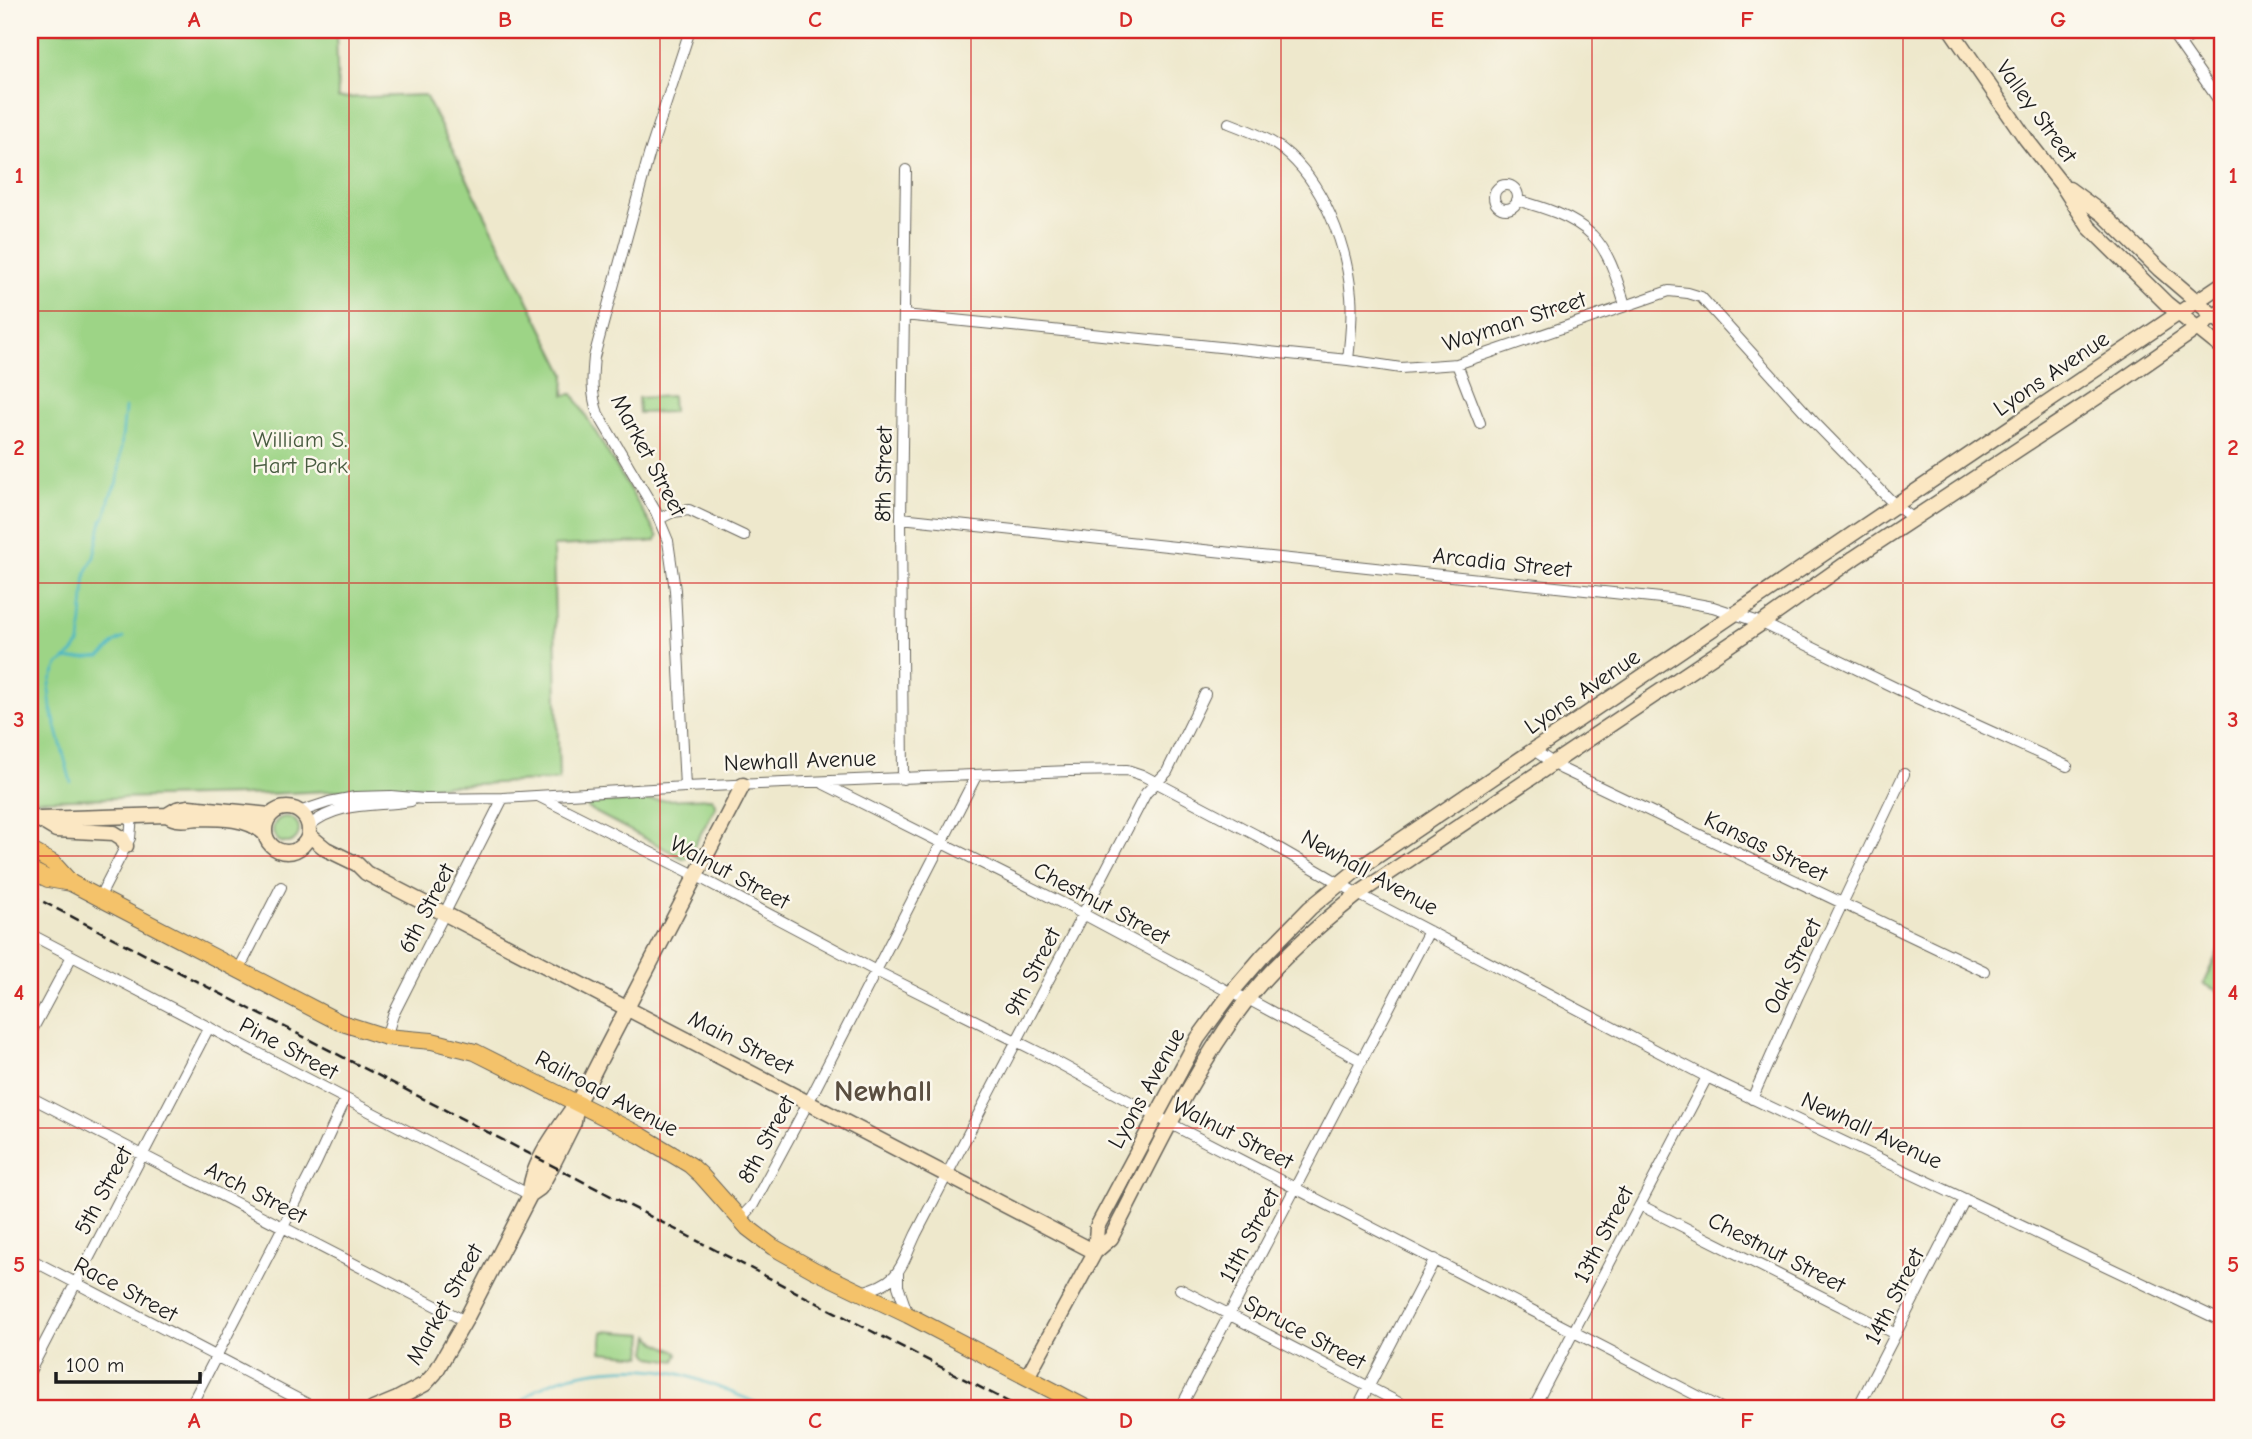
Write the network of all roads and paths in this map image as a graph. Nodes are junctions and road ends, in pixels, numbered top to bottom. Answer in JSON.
{"nodes":[{"id":1,"x":690,"y":30,"type":"edge"},
{"id":2,"x":1951,"y":30,"type":"edge"},
{"id":3,"x":2170,"y":30,"type":"edge"},
{"id":4,"x":2200,"y":30,"type":"edge"},
{"id":5,"x":2180,"y":44,"type":"junction"},
{"id":6,"x":2220,"y":102,"type":"dead end"},
{"id":7,"x":1229,"y":123,"type":"dead end"},
{"id":8,"x":906,"y":170,"type":"dead end"},
{"id":9,"x":2062,"y":185,"type":"junction"},
{"id":10,"x":1517,"y":200,"type":"dead end"},
{"id":11,"x":2222,"y":285,"type":"edge"},
{"id":12,"x":2197,"y":302,"type":"junction"},
{"id":13,"x":1625,"y":305,"type":"junction"},
{"id":14,"x":2179,"y":314,"type":"junction"},
{"id":15,"x":904,"y":315,"type":"junction"},
{"id":16,"x":2220,"y":317,"type":"edge"},
{"id":17,"x":2196,"y":328,"type":"junction"},
{"id":18,"x":2222,"y":348,"type":"edge"},
{"id":19,"x":1348,"y":360,"type":"junction"},
{"id":20,"x":1457,"y":364,"type":"junction"},
{"id":21,"x":1480,"y":423,"type":"dead end"},
{"id":22,"x":1895,"y":505,"type":"junction"},
{"id":23,"x":901,"y":518,"type":"junction"},
{"id":24,"x":659,"y":519,"type":"junction"},
{"id":25,"x":1914,"y":519,"type":"junction"},
{"id":26,"x":744,"y":536,"type":"dead end"},
{"id":27,"x":1735,"y":615,"type":"junction"},
{"id":28,"x":1762,"y":623,"type":"junction"},
{"id":29,"x":1205,"y":694,"type":"dead end"},
{"id":30,"x":1535,"y":751,"type":"junction"},
{"id":31,"x":1553,"y":763,"type":"junction"},
{"id":32,"x":2067,"y":766,"type":"dead end"},
{"id":33,"x":1904,"y":774,"type":"dead end"},
{"id":34,"x":976,"y":776,"type":"junction"},
{"id":35,"x":904,"y":779,"type":"junction"},
{"id":36,"x":822,"y":783,"type":"junction"},
{"id":37,"x":1157,"y":783,"type":"junction"},
{"id":38,"x":743,"y":785,"type":"junction"},
{"id":39,"x":685,"y":787,"type":"junction"},
{"id":40,"x":538,"y":795,"type":"junction"},
{"id":41,"x":503,"y":798,"type":"junction"},
{"id":42,"x":425,"y":799,"type":"junction"},
{"id":43,"x":299,"y":812,"type":"junction"},
{"id":44,"x":167,"y":815,"type":"junction"},
{"id":45,"x":270,"y":815,"type":"junction"},
{"id":46,"x":132,"y":816,"type":"junction"},
{"id":47,"x":33,"y":819,"type":"edge"},
{"id":48,"x":309,"y":830,"type":"junction"},
{"id":49,"x":264,"y":833,"type":"junction"},
{"id":50,"x":943,"y":843,"type":"junction"},
{"id":51,"x":126,"y":845,"type":"junction"},
{"id":52,"x":30,"y":850,"type":"edge"},
{"id":53,"x":297,"y":850,"type":"junction"},
{"id":54,"x":30,"y":870,"type":"edge"},
{"id":55,"x":366,"y":873,"type":"junction"},
{"id":56,"x":695,"y":875,"type":"junction"},
{"id":57,"x":71,"y":883,"type":"junction"},
{"id":58,"x":1341,"y":883,"type":"junction"},
{"id":59,"x":281,"y":887,"type":"dead end"},
{"id":60,"x":1358,"y":894,"type":"junction"},
{"id":61,"x":99,"y":898,"type":"junction"},
{"id":62,"x":1843,"y":904,"type":"junction"},
{"id":63,"x":444,"y":914,"type":"junction"},
{"id":64,"x":1082,"y":915,"type":"junction"},
{"id":65,"x":1429,"y":931,"type":"junction"},
{"id":66,"x":30,"y":934,"type":"edge"},
{"id":67,"x":72,"y":956,"type":"junction"},
{"id":68,"x":238,"y":971,"type":"junction"},
{"id":69,"x":876,"y":971,"type":"junction"},
{"id":70,"x":1984,"y":971,"type":"dead end"},
{"id":71,"x":1231,"y":993,"type":"junction"},
{"id":72,"x":1248,"y":999,"type":"junction"},
{"id":73,"x":626,"y":1008,"type":"junction"},
{"id":74,"x":209,"y":1027,"type":"junction"},
{"id":75,"x":30,"y":1034,"type":"edge"},
{"id":76,"x":386,"y":1037,"type":"junction"},
{"id":77,"x":1018,"y":1042,"type":"junction"},
{"id":78,"x":1362,"y":1061,"type":"junction"},
{"id":79,"x":1707,"y":1077,"type":"junction"},
{"id":80,"x":30,"y":1097,"type":"edge"},
{"id":81,"x":1752,"y":1099,"type":"junction"},
{"id":82,"x":345,"y":1100,"type":"junction"},
{"id":83,"x":808,"y":1102,"type":"junction"},
{"id":84,"x":577,"y":1103,"type":"junction"},
{"id":85,"x":1156,"y":1115,"type":"junction"},
{"id":86,"x":1171,"y":1124,"type":"junction"},
{"id":87,"x":143,"y":1156,"type":"junction"},
{"id":88,"x":948,"y":1175,"type":"junction"},
{"id":89,"x":1296,"y":1188,"type":"junction"},
{"id":90,"x":530,"y":1195,"type":"junction"},
{"id":91,"x":1965,"y":1199,"type":"junction"},
{"id":92,"x":1640,"y":1205,"type":"junction"},
{"id":93,"x":740,"y":1219,"type":"junction"},
{"id":94,"x":282,"y":1228,"type":"junction"},
{"id":95,"x":1095,"y":1252,"type":"junction"},
{"id":96,"x":30,"y":1259,"type":"edge"},
{"id":97,"x":1434,"y":1259,"type":"junction"},
{"id":98,"x":898,"y":1272,"type":"junction"},
{"id":99,"x":75,"y":1284,"type":"junction"},
{"id":100,"x":1180,"y":1289,"type":"dead end"},
{"id":101,"x":860,"y":1292,"type":"junction"},
{"id":102,"x":1228,"y":1314,"type":"junction"},
{"id":103,"x":908,"y":1315,"type":"junction"},
{"id":104,"x":465,"y":1321,"type":"junction"},
{"id":105,"x":2222,"y":1321,"type":"edge"},
{"id":106,"x":1575,"y":1331,"type":"junction"},
{"id":107,"x":1896,"y":1334,"type":"junction"},
{"id":108,"x":215,"y":1357,"type":"junction"},
{"id":109,"x":30,"y":1371,"type":"edge"},
{"id":110,"x":1027,"y":1377,"type":"junction"},
{"id":111,"x":1368,"y":1387,"type":"junction"},
{"id":112,"x":1701,"y":1398,"type":"junction"},
{"id":113,"x":189,"y":1409,"type":"edge"},
{"id":114,"x":317,"y":1409,"type":"edge"},
{"id":115,"x":373,"y":1409,"type":"edge"},
{"id":116,"x":1088,"y":1409,"type":"edge"},
{"id":117,"x":1180,"y":1409,"type":"edge"},
{"id":118,"x":1357,"y":1409,"type":"edge"},
{"id":119,"x":1411,"y":1409,"type":"edge"},
{"id":120,"x":1533,"y":1409,"type":"edge"},
{"id":121,"x":1695,"y":1409,"type":"edge"},
{"id":122,"x":1723,"y":1409,"type":"edge"},
{"id":123,"x":1857,"y":1409,"type":"edge"}],
"edges":[{"from":1,"to":24,"type":"street","name":"Market Street"},
{"from":2,"to":9,"type":"main road","name":"Valley Street"},
{"from":3,"to":5,"type":"street"},
{"from":4,"to":5,"type":"street"},
{"from":5,"to":6,"type":"street"},
{"from":7,"to":19,"type":"street"},
{"from":8,"to":15,"type":"street","name":"8th Street"},
{"from":9,"to":12,"type":"main road","name":"Valley Street"},
{"from":9,"to":14,"type":"main road","name":"Valley Street"},
{"from":10,"to":13,"type":"street"},
{"from":11,"to":12,"type":"main road","name":"Lyons Avenue"},
{"from":12,"to":14,"type":"main road","name":"Lyons Avenue"},
{"from":12,"to":16,"type":"main road","name":"Valley Street"},
{"from":13,"to":20,"type":"street","name":"Wayman Street"},
{"from":13,"to":22,"type":"street","name":"Wayman Street"},
{"from":14,"to":17,"type":"main road","name":"Valley Street"},
{"from":14,"to":22,"type":"main road","name":"Lyons Avenue"},
{"from":15,"to":19,"type":"street","name":"Wayman Street"},
{"from":15,"to":23,"type":"street","name":"8th Street"},
{"from":16,"to":17,"type":"main road","name":"Lyons Avenue"},
{"from":17,"to":18,"type":"main road","name":"Valley Street"},
{"from":17,"to":25,"type":"main road","name":"Lyons Avenue"},
{"from":19,"to":20,"type":"street","name":"Wayman Street"},
{"from":20,"to":21,"type":"street"},
{"from":22,"to":25,"type":"street","name":"Wayman Street"},
{"from":22,"to":27,"type":"main road","name":"Lyons Avenue"},
{"from":23,"to":27,"type":"street","name":"Arcadia Street"},
{"from":23,"to":35,"type":"street","name":"8th Street"},
{"from":24,"to":26,"type":"street"},
{"from":24,"to":39,"type":"street","name":"Market Street"},
{"from":25,"to":28,"type":"main road","name":"Lyons Avenue"},
{"from":27,"to":28,"type":"street","name":"Arcadia Street"},
{"from":27,"to":30,"type":"main road","name":"Lyons Avenue"},
{"from":28,"to":31,"type":"main road","name":"Lyons Avenue"},
{"from":28,"to":32,"type":"street","name":"Arcadia Street"},
{"from":29,"to":37,"type":"street","name":"9th Street"},
{"from":30,"to":31,"type":"street","name":"Kansas Street"},
{"from":30,"to":58,"type":"main road","name":"Lyons Avenue"},
{"from":31,"to":60,"type":"main road","name":"Lyons Avenue"},
{"from":31,"to":62,"type":"street","name":"Kansas Street"},
{"from":33,"to":62,"type":"street","name":"Oak Street"},
{"from":34,"to":35,"type":"street","name":"Newhall Avenue"},
{"from":34,"to":37,"type":"street","name":"Newhall Avenue"},
{"from":34,"to":50,"type":"street","name":"8th Street"},
{"from":35,"to":36,"type":"street","name":"Newhall Avenue"},
{"from":36,"to":38,"type":"street","name":"Newhall Avenue"},
{"from":36,"to":50,"type":"street","name":"Chestnut Street"},
{"from":37,"to":58,"type":"street","name":"Newhall Avenue"},
{"from":37,"to":64,"type":"street","name":"9th Street"},
{"from":38,"to":39,"type":"street","name":"Newhall Avenue"},
{"from":38,"to":56,"type":"main road","name":"Market Street"},
{"from":39,"to":40,"type":"street","name":"Newhall Avenue"},
{"from":40,"to":41,"type":"street","name":"Newhall Avenue"},
{"from":40,"to":56,"type":"street","name":"Walnut Street"},
{"from":41,"to":42,"type":"street","name":"Newhall Avenue"},
{"from":41,"to":63,"type":"street","name":"6th Street"},
{"from":42,"to":43,"type":"street","name":"Newhall Avenue"},
{"from":42,"to":48,"type":"street","name":"Newhall Avenue"},
{"from":43,"to":45,"type":"main road"},
{"from":43,"to":48,"type":"main road"},
{"from":44,"to":45,"type":"main road"},
{"from":44,"to":46,"type":"main road"},
{"from":44,"to":49,"type":"main road"},
{"from":45,"to":49,"type":"main road"},
{"from":46,"to":47,"type":"main road"},
{"from":46,"to":51,"type":"street"},
{"from":47,"to":51,"type":"main road"},
{"from":48,"to":53,"type":"main road"},
{"from":48,"to":55,"type":"main road","name":"Main Street"},
{"from":49,"to":53,"type":"main road"},
{"from":50,"to":64,"type":"street","name":"Chestnut Street"},
{"from":50,"to":69,"type":"street","name":"8th Street"},
{"from":51,"to":61,"type":"street"},
{"from":52,"to":57,"type":"main road","name":"Railroad Avenue"},
{"from":53,"to":55,"type":"main road","name":"Main Street"},
{"from":54,"to":57,"type":"main road","name":"Railroad Avenue"},
{"from":55,"to":63,"type":"main road","name":"Main Street"},
{"from":56,"to":69,"type":"street","name":"Walnut Street"},
{"from":56,"to":73,"type":"main road","name":"Market Street"},
{"from":57,"to":61,"type":"main road","name":"Railroad Avenue"},
{"from":58,"to":60,"type":"street","name":"Newhall Avenue"},
{"from":58,"to":71,"type":"main road","name":"Lyons Avenue"},
{"from":59,"to":68,"type":"street"},
{"from":60,"to":65,"type":"street","name":"Newhall Avenue"},
{"from":60,"to":72,"type":"main road","name":"Lyons Avenue"},
{"from":61,"to":68,"type":"main road","name":"Railroad Avenue"},
{"from":62,"to":70,"type":"street","name":"Kansas Street"},
{"from":62,"to":81,"type":"street","name":"Oak Street"},
{"from":63,"to":73,"type":"main road","name":"Main Street"},
{"from":63,"to":76,"type":"street","name":"6th Street"},
{"from":64,"to":71,"type":"street","name":"Chestnut Street"},
{"from":64,"to":77,"type":"street","name":"9th Street"},
{"from":65,"to":78,"type":"street","name":"11th Street"},
{"from":65,"to":79,"type":"street","name":"Newhall Avenue"},
{"from":66,"to":67,"type":"street","name":"Pine Street"},
{"from":67,"to":74,"type":"street","name":"Pine Street"},
{"from":67,"to":75,"type":"street"},
{"from":68,"to":76,"type":"main road","name":"Railroad Avenue"},
{"from":69,"to":77,"type":"street","name":"Walnut Street"},
{"from":69,"to":83,"type":"street","name":"8th Street"},
{"from":71,"to":72,"type":"street","name":"Chestnut Street"},
{"from":71,"to":85,"type":"main road","name":"Lyons Avenue"},
{"from":72,"to":78,"type":"street","name":"Chestnut Street"},
{"from":72,"to":86,"type":"main road","name":"Lyons Avenue"},
{"from":73,"to":83,"type":"main road","name":"Main Street"},
{"from":73,"to":84,"type":"main road","name":"Market Street"},
{"from":74,"to":82,"type":"street","name":"Pine Street"},
{"from":74,"to":87,"type":"street","name":"5th Street"},
{"from":76,"to":84,"type":"main road","name":"Railroad Avenue"},
{"from":77,"to":85,"type":"street","name":"Walnut Street"},
{"from":77,"to":88,"type":"street","name":"9th Street"},
{"from":78,"to":89,"type":"street","name":"11th Street"},
{"from":79,"to":81,"type":"street","name":"Newhall Avenue"},
{"from":79,"to":92,"type":"street","name":"13th Street"},
{"from":80,"to":87,"type":"street","name":"Arch Street"},
{"from":81,"to":91,"type":"street","name":"Newhall Avenue"},
{"from":82,"to":90,"type":"street","name":"Pine Street"},
{"from":82,"to":94,"type":"street"},
{"from":83,"to":88,"type":"main road","name":"Main Street"},
{"from":83,"to":93,"type":"street","name":"8th Street"},
{"from":84,"to":90,"type":"main road","name":"Market Street"},
{"from":84,"to":93,"type":"main road","name":"Railroad Avenue"},
{"from":85,"to":86,"type":"street","name":"Walnut Street"},
{"from":85,"to":95,"type":"main road","name":"Lyons Avenue"},
{"from":86,"to":89,"type":"street","name":"Walnut Street"},
{"from":86,"to":95,"type":"main road","name":"Lyons Avenue"},
{"from":87,"to":94,"type":"street","name":"Arch Street"},
{"from":87,"to":99,"type":"street","name":"5th Street"},
{"from":88,"to":95,"type":"main road","name":"Main Street"},
{"from":88,"to":98,"type":"street","name":"9th Street"},
{"from":89,"to":97,"type":"street","name":"Walnut Street"},
{"from":89,"to":102,"type":"street","name":"11th Street"},
{"from":90,"to":104,"type":"main road","name":"Market Street"},
{"from":91,"to":105,"type":"street","name":"Newhall Avenue"},
{"from":91,"to":107,"type":"street","name":"14th Street"},
{"from":92,"to":106,"type":"street","name":"13th Street"},
{"from":92,"to":107,"type":"street","name":"Chestnut Street"},
{"from":93,"to":101,"type":"main road","name":"Railroad Avenue"},
{"from":94,"to":104,"type":"street","name":"Arch Street"},
{"from":94,"to":108,"type":"street"},
{"from":95,"to":110,"type":"main road","name":"Lyons Avenue"},
{"from":96,"to":99,"type":"street","name":"Race Street"},
{"from":97,"to":106,"type":"street","name":"Walnut Street"},
{"from":97,"to":111,"type":"street"},
{"from":98,"to":101,"type":"street"},
{"from":98,"to":103,"type":"street"},
{"from":99,"to":108,"type":"street","name":"Race Street"},
{"from":99,"to":109,"type":"street","name":"5th Street"},
{"from":100,"to":102,"type":"street","name":"Spruce Street"},
{"from":101,"to":103,"type":"main road","name":"Railroad Avenue"},
{"from":102,"to":111,"type":"street","name":"Spruce Street"},
{"from":102,"to":117,"type":"street","name":"11th Street"},
{"from":103,"to":110,"type":"main road","name":"Railroad Avenue"},
{"from":104,"to":115,"type":"main road","name":"Market Street"},
{"from":106,"to":112,"type":"street","name":"Walnut Street"},
{"from":106,"to":120,"type":"street","name":"13th Street"},
{"from":107,"to":123,"type":"street","name":"14th Street"},
{"from":108,"to":113,"type":"street"},
{"from":108,"to":114,"type":"street","name":"Race Street"},
{"from":110,"to":116,"type":"main road","name":"Railroad Avenue"},
{"from":111,"to":118,"type":"street"},
{"from":111,"to":119,"type":"street","name":"Spruce Street"},
{"from":112,"to":121,"type":"street"},
{"from":112,"to":122,"type":"street","name":"Walnut Street"}]}
